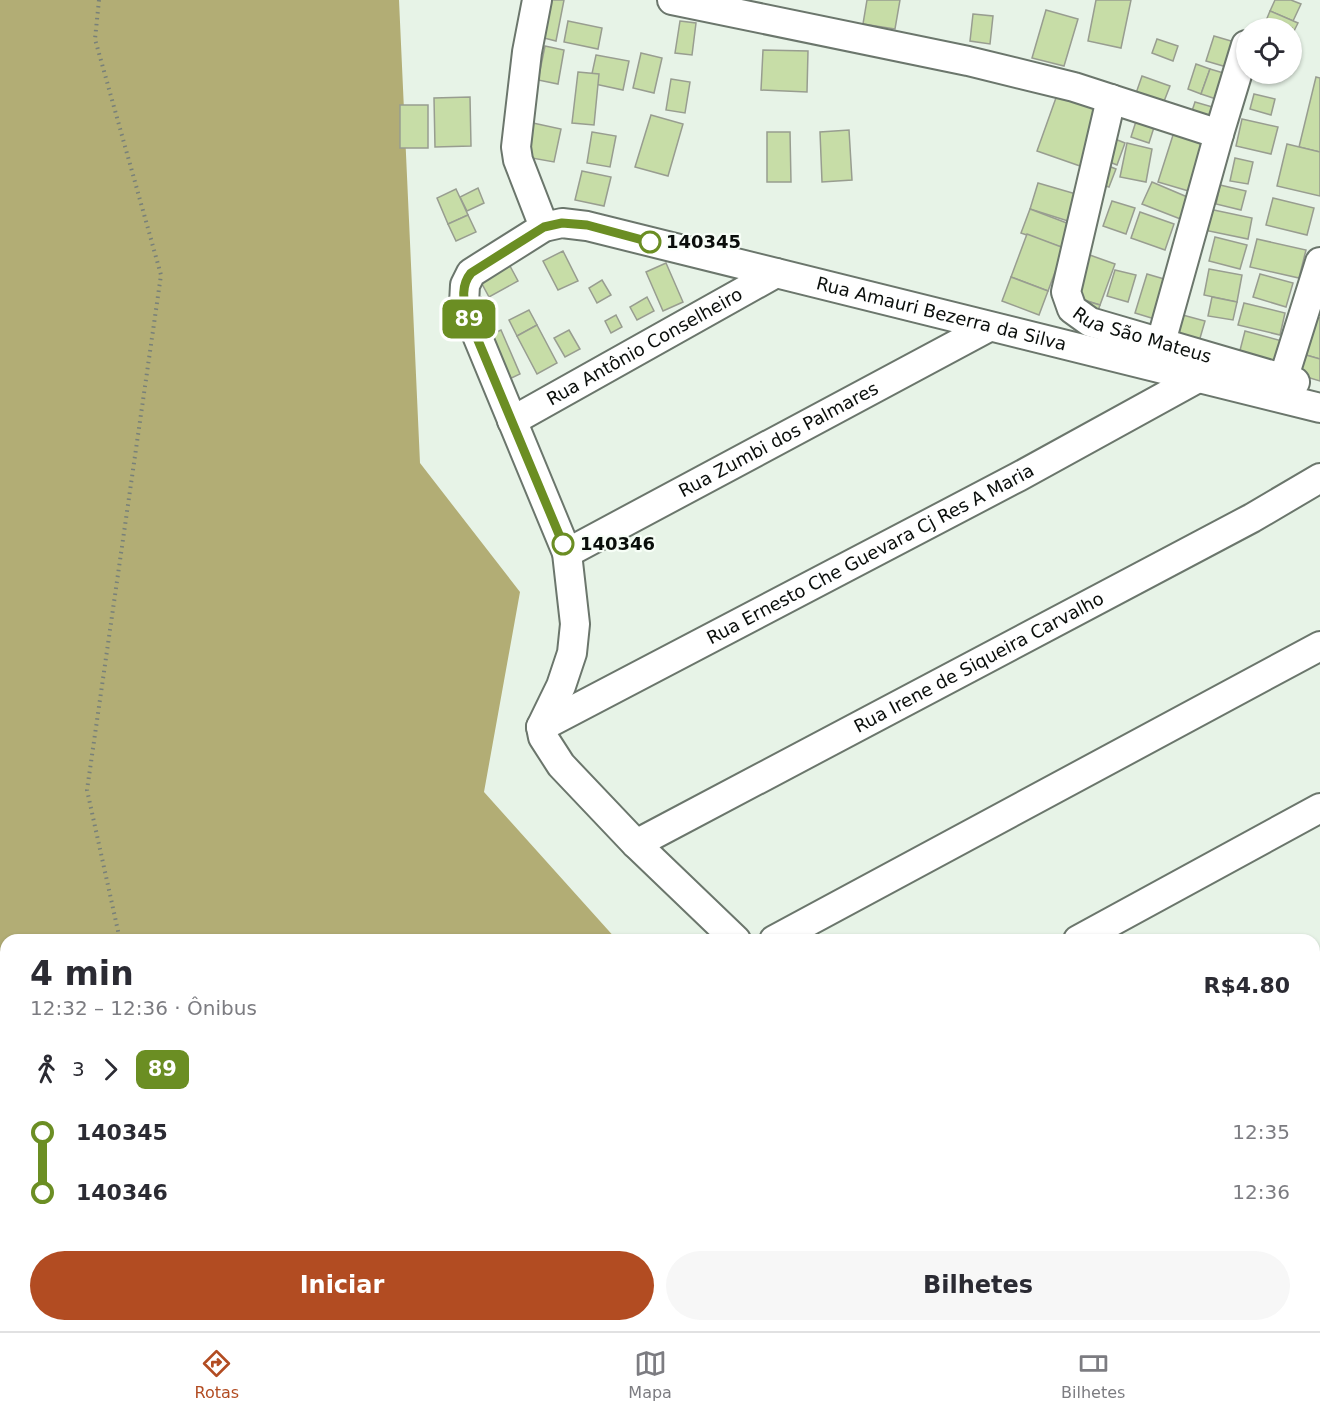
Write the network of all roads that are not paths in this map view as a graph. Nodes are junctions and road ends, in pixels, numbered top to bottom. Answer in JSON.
{"nodes":[{"id":1,"x":537,"y":0,"type":"edge"},
{"id":2,"x":672,"y":0,"type":"edge"},
{"id":3,"x":1236,"y":79,"type":"edge"},
{"id":4,"x":1111,"y":99,"type":"junction"},
{"id":5,"x":1219,"y":134,"type":"junction"},
{"id":6,"x":553,"y":225,"type":"junction"},
{"id":7,"x":1320,"y":262,"type":"edge"},
{"id":8,"x":776,"y":273,"type":"junction"},
{"id":9,"x":989,"y":327,"type":"junction"},
{"id":10,"x":1161,"y":342,"type":"junction"},
{"id":11,"x":1198,"y":378,"type":"junction"},
{"id":12,"x":1283,"y":380,"type":"junction"},
{"id":13,"x":1320,"y":388,"type":"edge"},
{"id":14,"x":1320,"y":408,"type":"edge"},
{"id":15,"x":512,"y":421,"type":"junction"},
{"id":16,"x":1320,"y":478,"type":"edge"},
{"id":17,"x":567,"y":553,"type":"junction"},
{"id":18,"x":1320,"y":646,"type":"edge"},
{"id":19,"x":541,"y":727,"type":"junction"},
{"id":20,"x":1320,"y":808,"type":"edge"},
{"id":21,"x":636,"y":844,"type":"junction"},
{"id":22,"x":730,"y":934,"type":"edge"},
{"id":23,"x":785,"y":934,"type":"edge"},
{"id":24,"x":1089,"y":934,"type":"edge"}],
"edges":[{"from":1,"to":6,"type":"street"},
{"from":2,"to":4,"type":"street"},
{"from":3,"to":5,"type":"street"},
{"from":4,"to":5,"type":"street"},
{"from":4,"to":10,"type":"street","name":"Rua São Mateus"},
{"from":5,"to":10,"type":"street"},
{"from":6,"to":8,"type":"street","name":"Rua Amauri Bezerra da Silva"},
{"from":6,"to":15,"type":"street"},
{"from":7,"to":12,"type":"street"},
{"from":8,"to":9,"type":"street","name":"Rua Amauri Bezerra da Silva"},
{"from":8,"to":15,"type":"street","name":"Rua Antônio Conselheiro"},
{"from":9,"to":11,"type":"street","name":"Rua Amauri Bezerra da Silva"},
{"from":9,"to":17,"type":"street","name":"Rua Zumbi dos Palmares"},
{"from":10,"to":12,"type":"street","name":"Rua São Mateus"},
{"from":11,"to":14,"type":"street","name":"Rua Amauri Bezerra da Silva"},
{"from":11,"to":19,"type":"street","name":"Rua Ernesto Che Guevara Cj Res A Maria"},
{"from":12,"to":13,"type":"street","name":"Rua São Mateus"},
{"from":15,"to":17,"type":"street"},
{"from":16,"to":21,"type":"street","name":"Rua Irene de Siqueira Carvalho"},
{"from":17,"to":19,"type":"street"},
{"from":18,"to":23,"type":"street"},
{"from":19,"to":21,"type":"street"},
{"from":20,"to":24,"type":"street"},
{"from":21,"to":22,"type":"street"}]}
